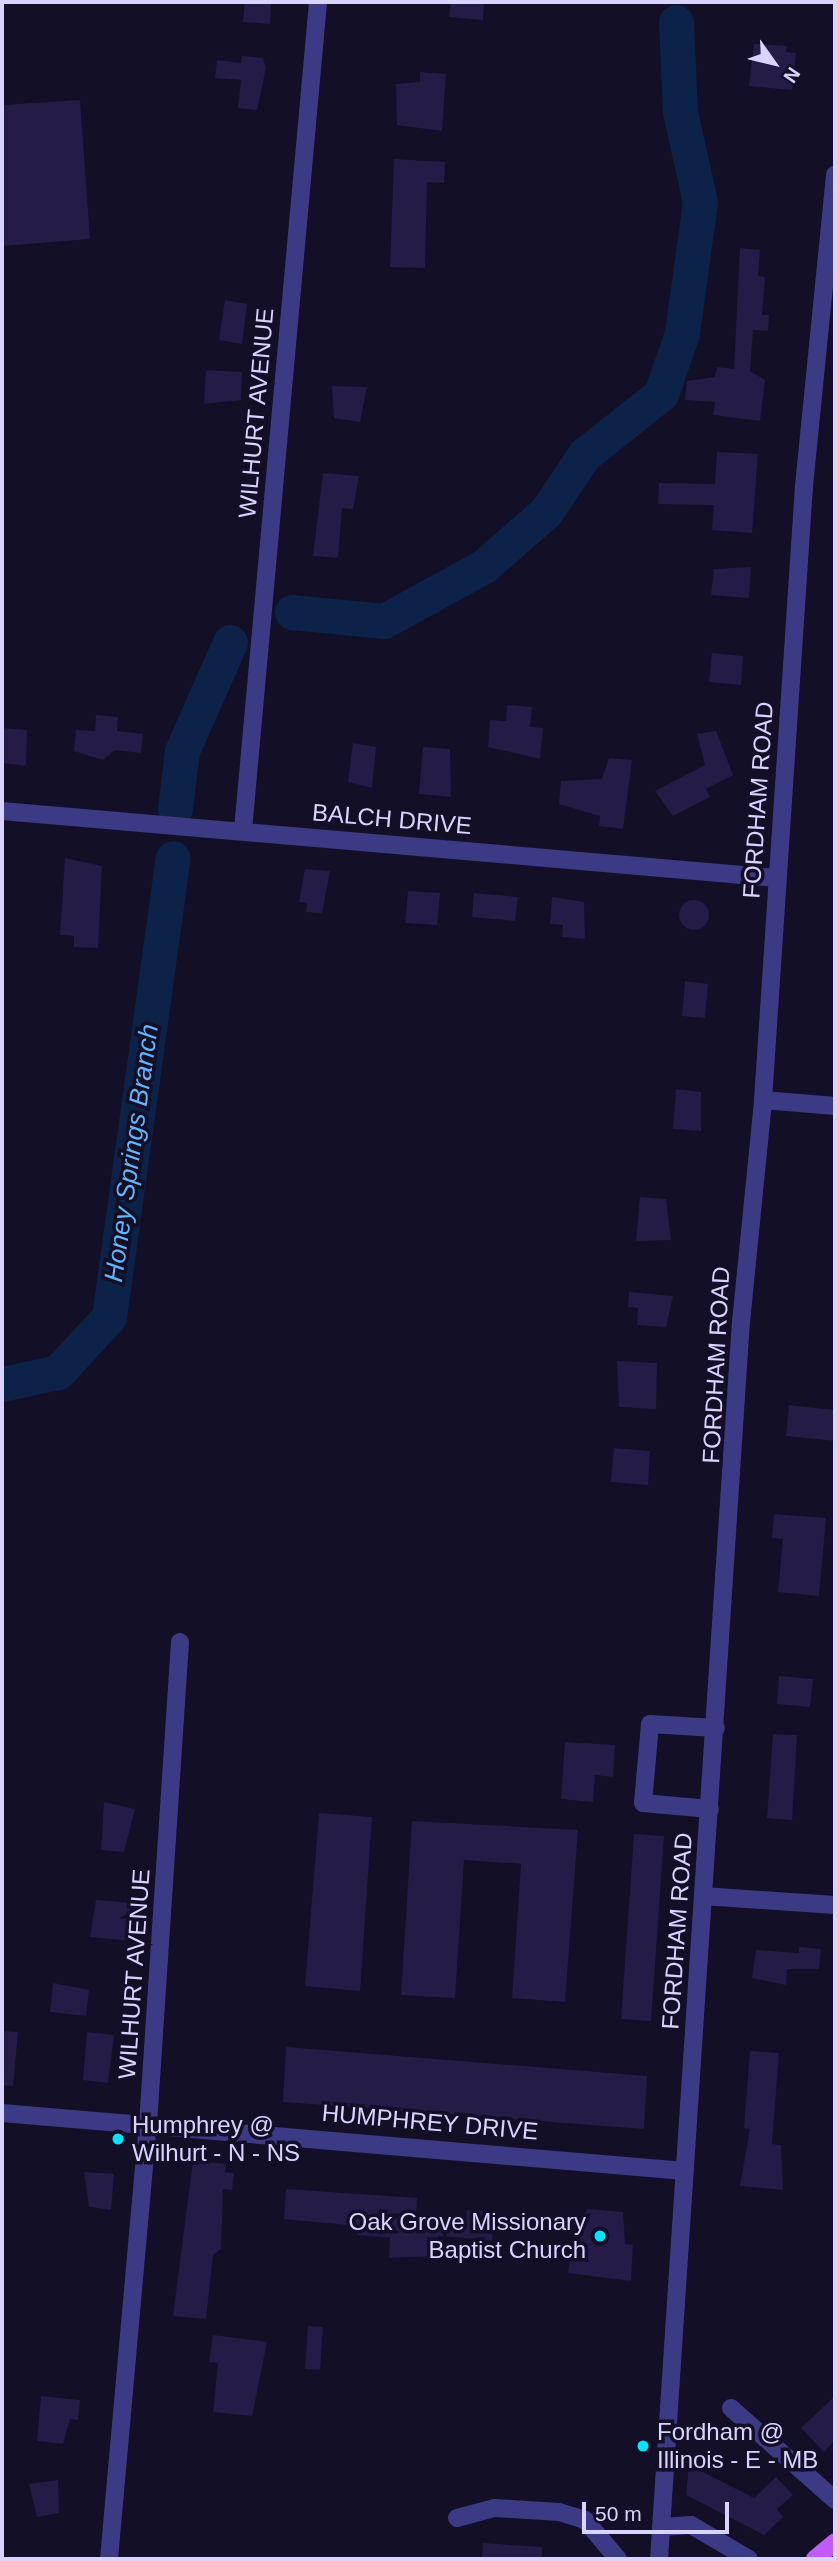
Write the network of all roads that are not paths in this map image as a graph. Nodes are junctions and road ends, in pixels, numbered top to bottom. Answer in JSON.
{"nodes":[{"id":1,"x":318,"y":2,"type":"edge"},
{"id":2,"x":835,"y":175,"type":"edge"},
{"id":3,"x":2,"y":811,"type":"edge"},
{"id":4,"x":243,"y":830,"type":"junction"},
{"id":5,"x":777,"y":878,"type":"junction"},
{"id":6,"x":763,"y":1100,"type":"junction"},
{"id":7,"x":835,"y":1106,"type":"edge"},
{"id":8,"x":180,"y":1642,"type":"dead end"},
{"id":9,"x":716,"y":1728,"type":"junction"},
{"id":10,"x":710,"y":1809,"type":"junction"},
{"id":11,"x":703,"y":1896,"type":"junction"},
{"id":12,"x":835,"y":1905,"type":"edge"},
{"id":13,"x":2,"y":2113,"type":"edge"},
{"id":14,"x":148,"y":2124,"type":"junction"},
{"id":15,"x":685,"y":2171,"type":"junction"},
{"id":16,"x":731,"y":2408,"type":"dead end"},
{"id":17,"x":835,"y":2499,"type":"edge"},
{"id":18,"x":457,"y":2518,"type":"dead end"},
{"id":19,"x":662,"y":2527,"type":"junction"},
{"id":20,"x":835,"y":2542,"type":"edge"},
{"id":21,"x":109,"y":2559,"type":"edge"},
{"id":22,"x":618,"y":2559,"type":"edge"},
{"id":23,"x":659,"y":2559,"type":"edge"},
{"id":24,"x":748,"y":2559,"type":"edge"},
{"id":25,"x":814,"y":2559,"type":"edge"}],
"edges":[{"from":1,"to":4,"type":"street","name":"WILHURT AVENUE"},
{"from":2,"to":5,"type":"street","name":"FORDHAM ROAD"},
{"from":3,"to":4,"type":"street","name":"BALCH DRIVE"},
{"from":4,"to":5,"type":"street","name":"BALCH DRIVE"},
{"from":5,"to":6,"type":"street","name":"FORDHAM ROAD"},
{"from":6,"to":7,"type":"street"},
{"from":6,"to":9,"type":"street","name":"FORDHAM ROAD"},
{"from":8,"to":14,"type":"street","name":"WILHURT AVENUE"},
{"from":9,"to":10,"type":"street","name":"FORDHAM ROAD"},
{"from":9,"to":10,"type":"street"},
{"from":10,"to":11,"type":"street","name":"FORDHAM ROAD"},
{"from":11,"to":12,"type":"street"},
{"from":11,"to":15,"type":"street","name":"FORDHAM ROAD"},
{"from":13,"to":14,"type":"street","name":"HUMPHREY DRIVE"},
{"from":14,"to":15,"type":"street","name":"HUMPHREY DRIVE"},
{"from":14,"to":21,"type":"street","name":"WILHURT AVENUE"},
{"from":15,"to":19,"type":"street","name":"FORDHAM ROAD"},
{"from":16,"to":17,"type":"street"},
{"from":18,"to":22,"type":"street"},
{"from":19,"to":23,"type":"street","name":"FORDHAM ROAD"},
{"from":19,"to":24,"type":"street"},
{"from":20,"to":25,"type":"main road"}]}
